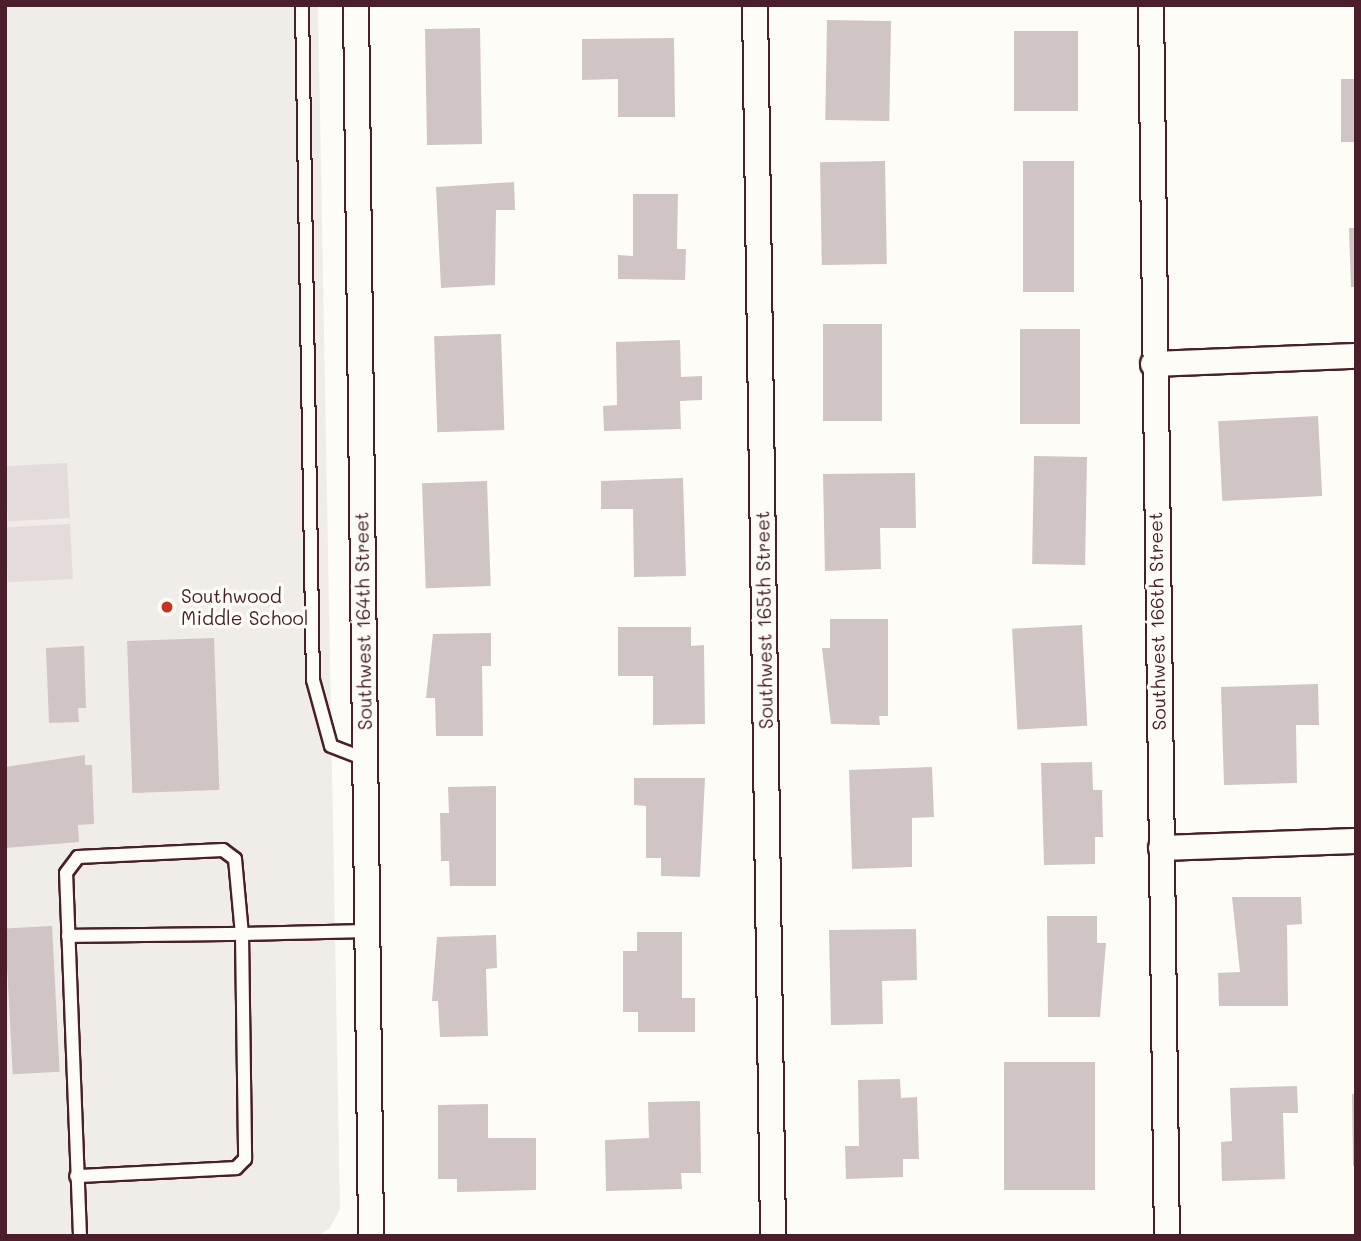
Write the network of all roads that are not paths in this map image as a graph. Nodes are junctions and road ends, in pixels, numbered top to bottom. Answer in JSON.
{"nodes":[{"id":1,"x":302,"y":5,"type":"edge"},
{"id":2,"x":356,"y":5,"type":"edge"},
{"id":3,"x":755,"y":5,"type":"edge"},
{"id":4,"x":1151,"y":5,"type":"edge"},
{"id":5,"x":1356,"y":356,"type":"edge"},
{"id":6,"x":1153,"y":364,"type":"junction"},
{"id":7,"x":365,"y":759,"type":"junction"},
{"id":8,"x":1356,"y":841,"type":"edge"},
{"id":9,"x":1161,"y":848,"type":"junction"},
{"id":10,"x":368,"y":931,"type":"junction"},
{"id":11,"x":242,"y":934,"type":"junction"},
{"id":12,"x":68,"y":936,"type":"junction"},
{"id":13,"x":76,"y":1176,"type":"junction"},
{"id":14,"x":80,"y":1236,"type":"edge"},
{"id":15,"x":371,"y":1236,"type":"edge"},
{"id":16,"x":773,"y":1236,"type":"edge"},
{"id":17,"x":1167,"y":1236,"type":"edge"}],
"edges":[{"from":1,"to":7,"type":"lane"},
{"from":2,"to":7,"type":"street","name":"Southwest 164th Street"},
{"from":3,"to":16,"type":"street","name":"Southwest 165th Street"},
{"from":4,"to":6,"type":"street","name":"Southwest 166th Street"},
{"from":5,"to":6,"type":"street"},
{"from":6,"to":9,"type":"street","name":"Southwest 166th Street"},
{"from":7,"to":10,"type":"street","name":"Southwest 164th Street"},
{"from":8,"to":9,"type":"street"},
{"from":9,"to":17,"type":"street","name":"Southwest 166th Street"},
{"from":10,"to":11,"type":"lane"},
{"from":10,"to":15,"type":"street","name":"Southwest 164th Street"},
{"from":11,"to":12,"type":"lane"},
{"from":11,"to":12,"type":"lane"},
{"from":11,"to":13,"type":"lane"},
{"from":12,"to":13,"type":"lane"},
{"from":13,"to":14,"type":"lane"}]}
